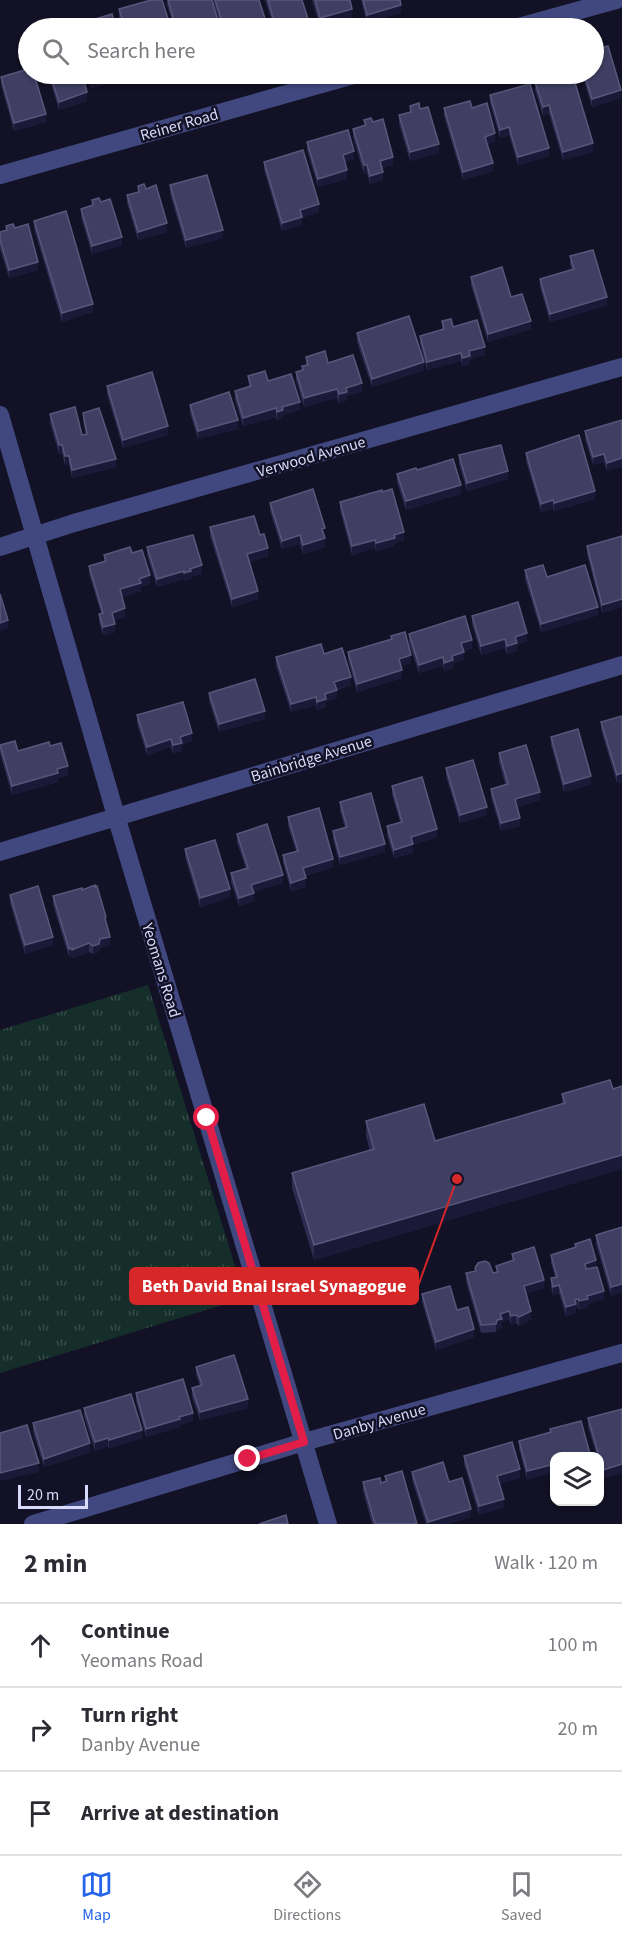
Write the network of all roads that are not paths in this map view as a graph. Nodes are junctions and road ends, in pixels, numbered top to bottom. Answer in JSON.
{"nodes":[{"id":1,"x":616,"y":0,"type":"edge"},
{"id":2,"x":551,"y":18,"type":"edge"},
{"id":3,"x":322,"y":84,"type":"edge"},
{"id":4,"x":0,"y":175,"type":"edge"},
{"id":5,"x":622,"y":367,"type":"edge"},
{"id":6,"x":0,"y":415,"type":"edge"},
{"id":7,"x":36,"y":535,"type":"junction"},
{"id":8,"x":0,"y":547,"type":"edge"},
{"id":9,"x":622,"y":665,"type":"edge"},
{"id":10,"x":116,"y":816,"type":"junction"},
{"id":11,"x":0,"y":852,"type":"edge"},
{"id":12,"x":622,"y":1353,"type":"edge"},
{"id":13,"x":304,"y":1442,"type":"junction"},
{"id":14,"x":33,"y":1524,"type":"edge"},
{"id":15,"x":328,"y":1524,"type":"edge"}],
"edges":[{"from":1,"to":2,"type":"street"},
{"from":3,"to":4,"type":"street","name":"Reiner Road"},
{"from":5,"to":7,"type":"street","name":"Verwood Avenue"},
{"from":6,"to":7,"type":"street","name":"Yeomans Road"},
{"from":7,"to":8,"type":"street","name":"Verwood Avenue"},
{"from":7,"to":10,"type":"street","name":"Yeomans Road"},
{"from":9,"to":10,"type":"street","name":"Bainbridge Avenue"},
{"from":10,"to":11,"type":"street","name":"Bainbridge Avenue"},
{"from":10,"to":13,"type":"street","name":"Yeomans Road"},
{"from":12,"to":13,"type":"street","name":"Danby Avenue"},
{"from":13,"to":14,"type":"street","name":"Danby Avenue"},
{"from":13,"to":15,"type":"street","name":"Yeomans Road"}]}
